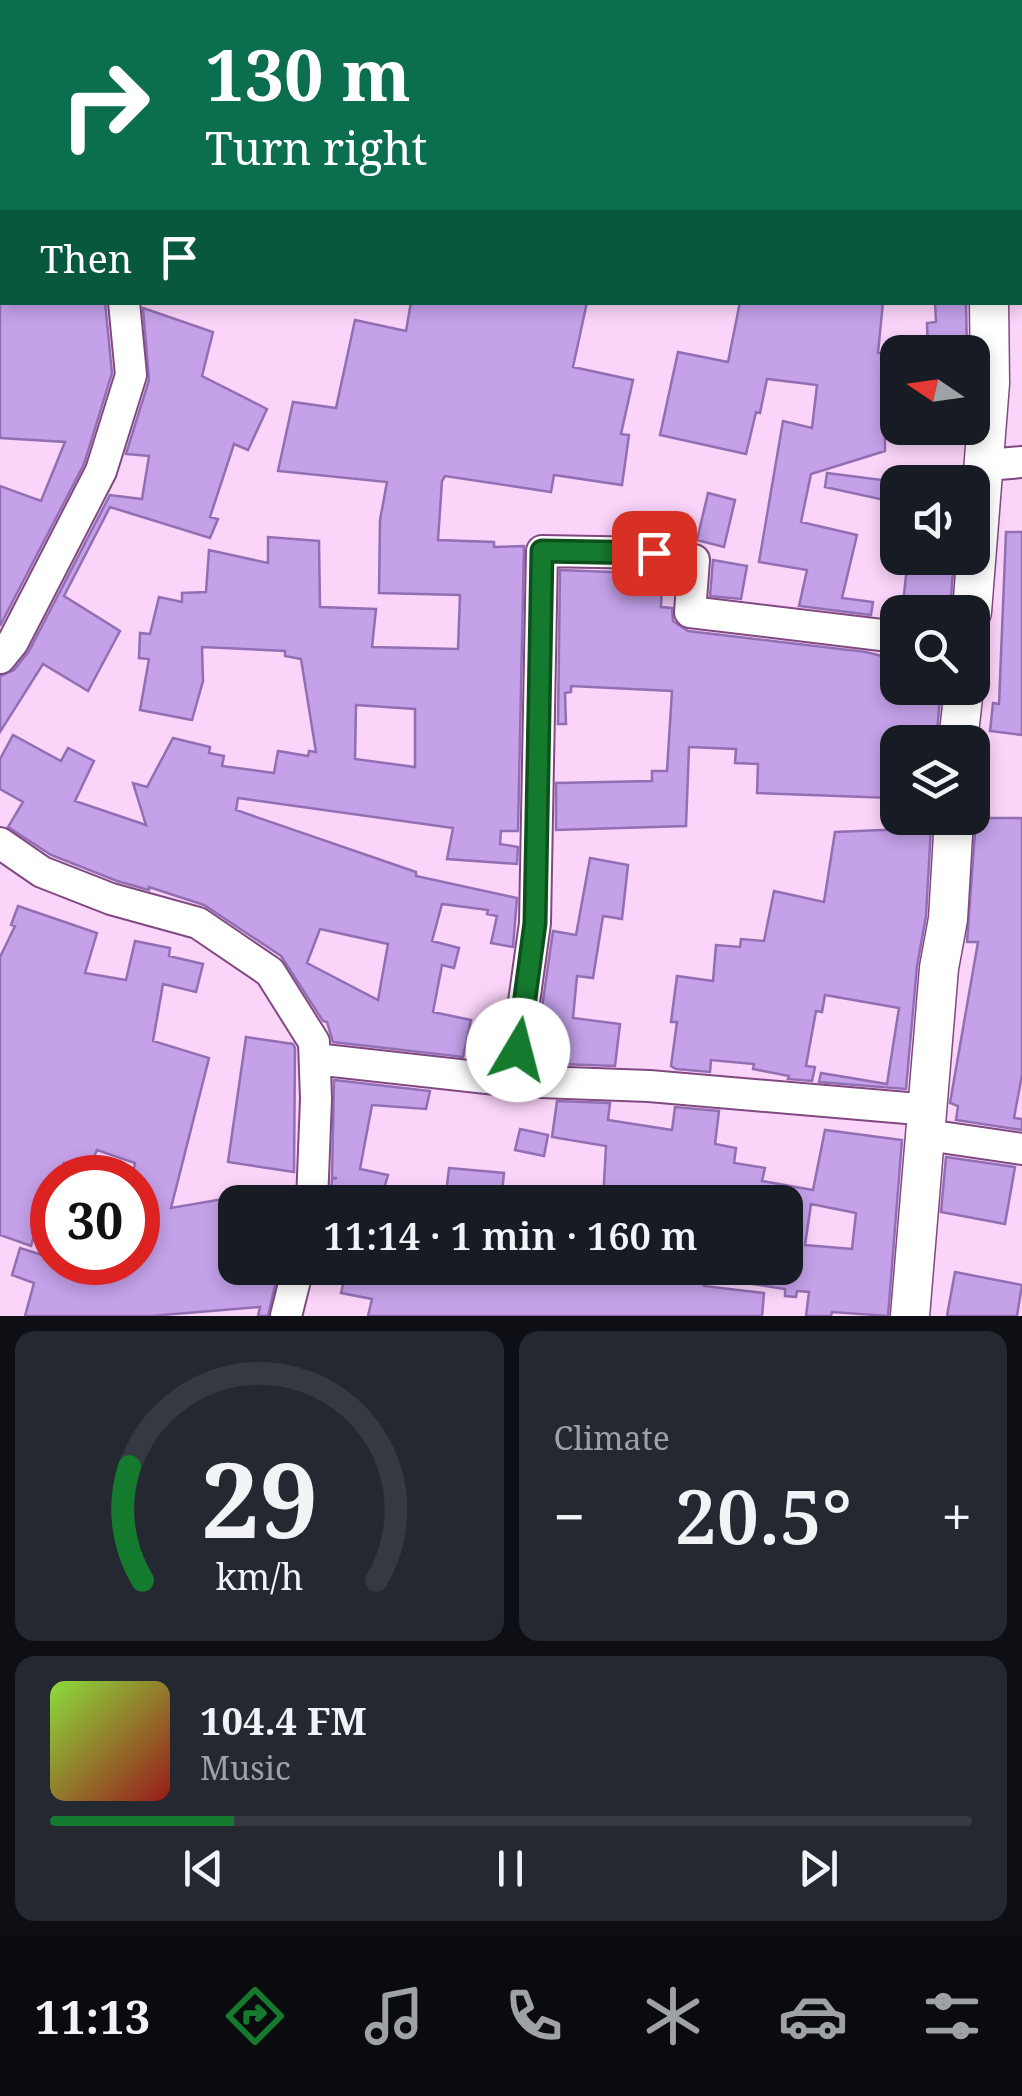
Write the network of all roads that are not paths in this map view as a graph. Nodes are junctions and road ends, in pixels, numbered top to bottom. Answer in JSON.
{"nodes":[{"id":1,"x":124,"y":305,"type":"edge"},
{"id":2,"x":990,"y":305,"type":"edge"},
{"id":3,"x":1004,"y":464,"type":"edge"},
{"id":4,"x":976,"y":595,"type":"edge"},
{"id":5,"x":880,"y":634,"type":"edge"},
{"id":6,"x":0,"y":658,"type":"edge"},
{"id":7,"x":953,"y":835,"type":"edge"},
{"id":8,"x":0,"y":843,"type":"edge"},
{"id":9,"x":314,"y":1059,"type":"junction"},
{"id":10,"x":512,"y":1081,"type":"junction"},
{"id":11,"x":928,"y":1122,"type":"junction"},
{"id":12,"x":1022,"y":1148,"type":"edge"},
{"id":13,"x":313,"y":1185,"type":"edge"},
{"id":14,"x":294,"y":1285,"type":"edge"},
{"id":15,"x":286,"y":1316,"type":"edge"},
{"id":16,"x":910,"y":1316,"type":"edge"}],
"edges":[{"from":1,"to":6,"type":"street"},
{"from":2,"to":3,"type":"street"},
{"from":3,"to":4,"type":"street"},
{"from":5,"to":10,"type":"street"},
{"from":7,"to":11,"type":"street"},
{"from":8,"to":9,"type":"street"},
{"from":9,"to":10,"type":"street"},
{"from":9,"to":13,"type":"street"},
{"from":10,"to":11,"type":"street"},
{"from":11,"to":12,"type":"street"},
{"from":11,"to":16,"type":"street"},
{"from":14,"to":15,"type":"street"}]}
